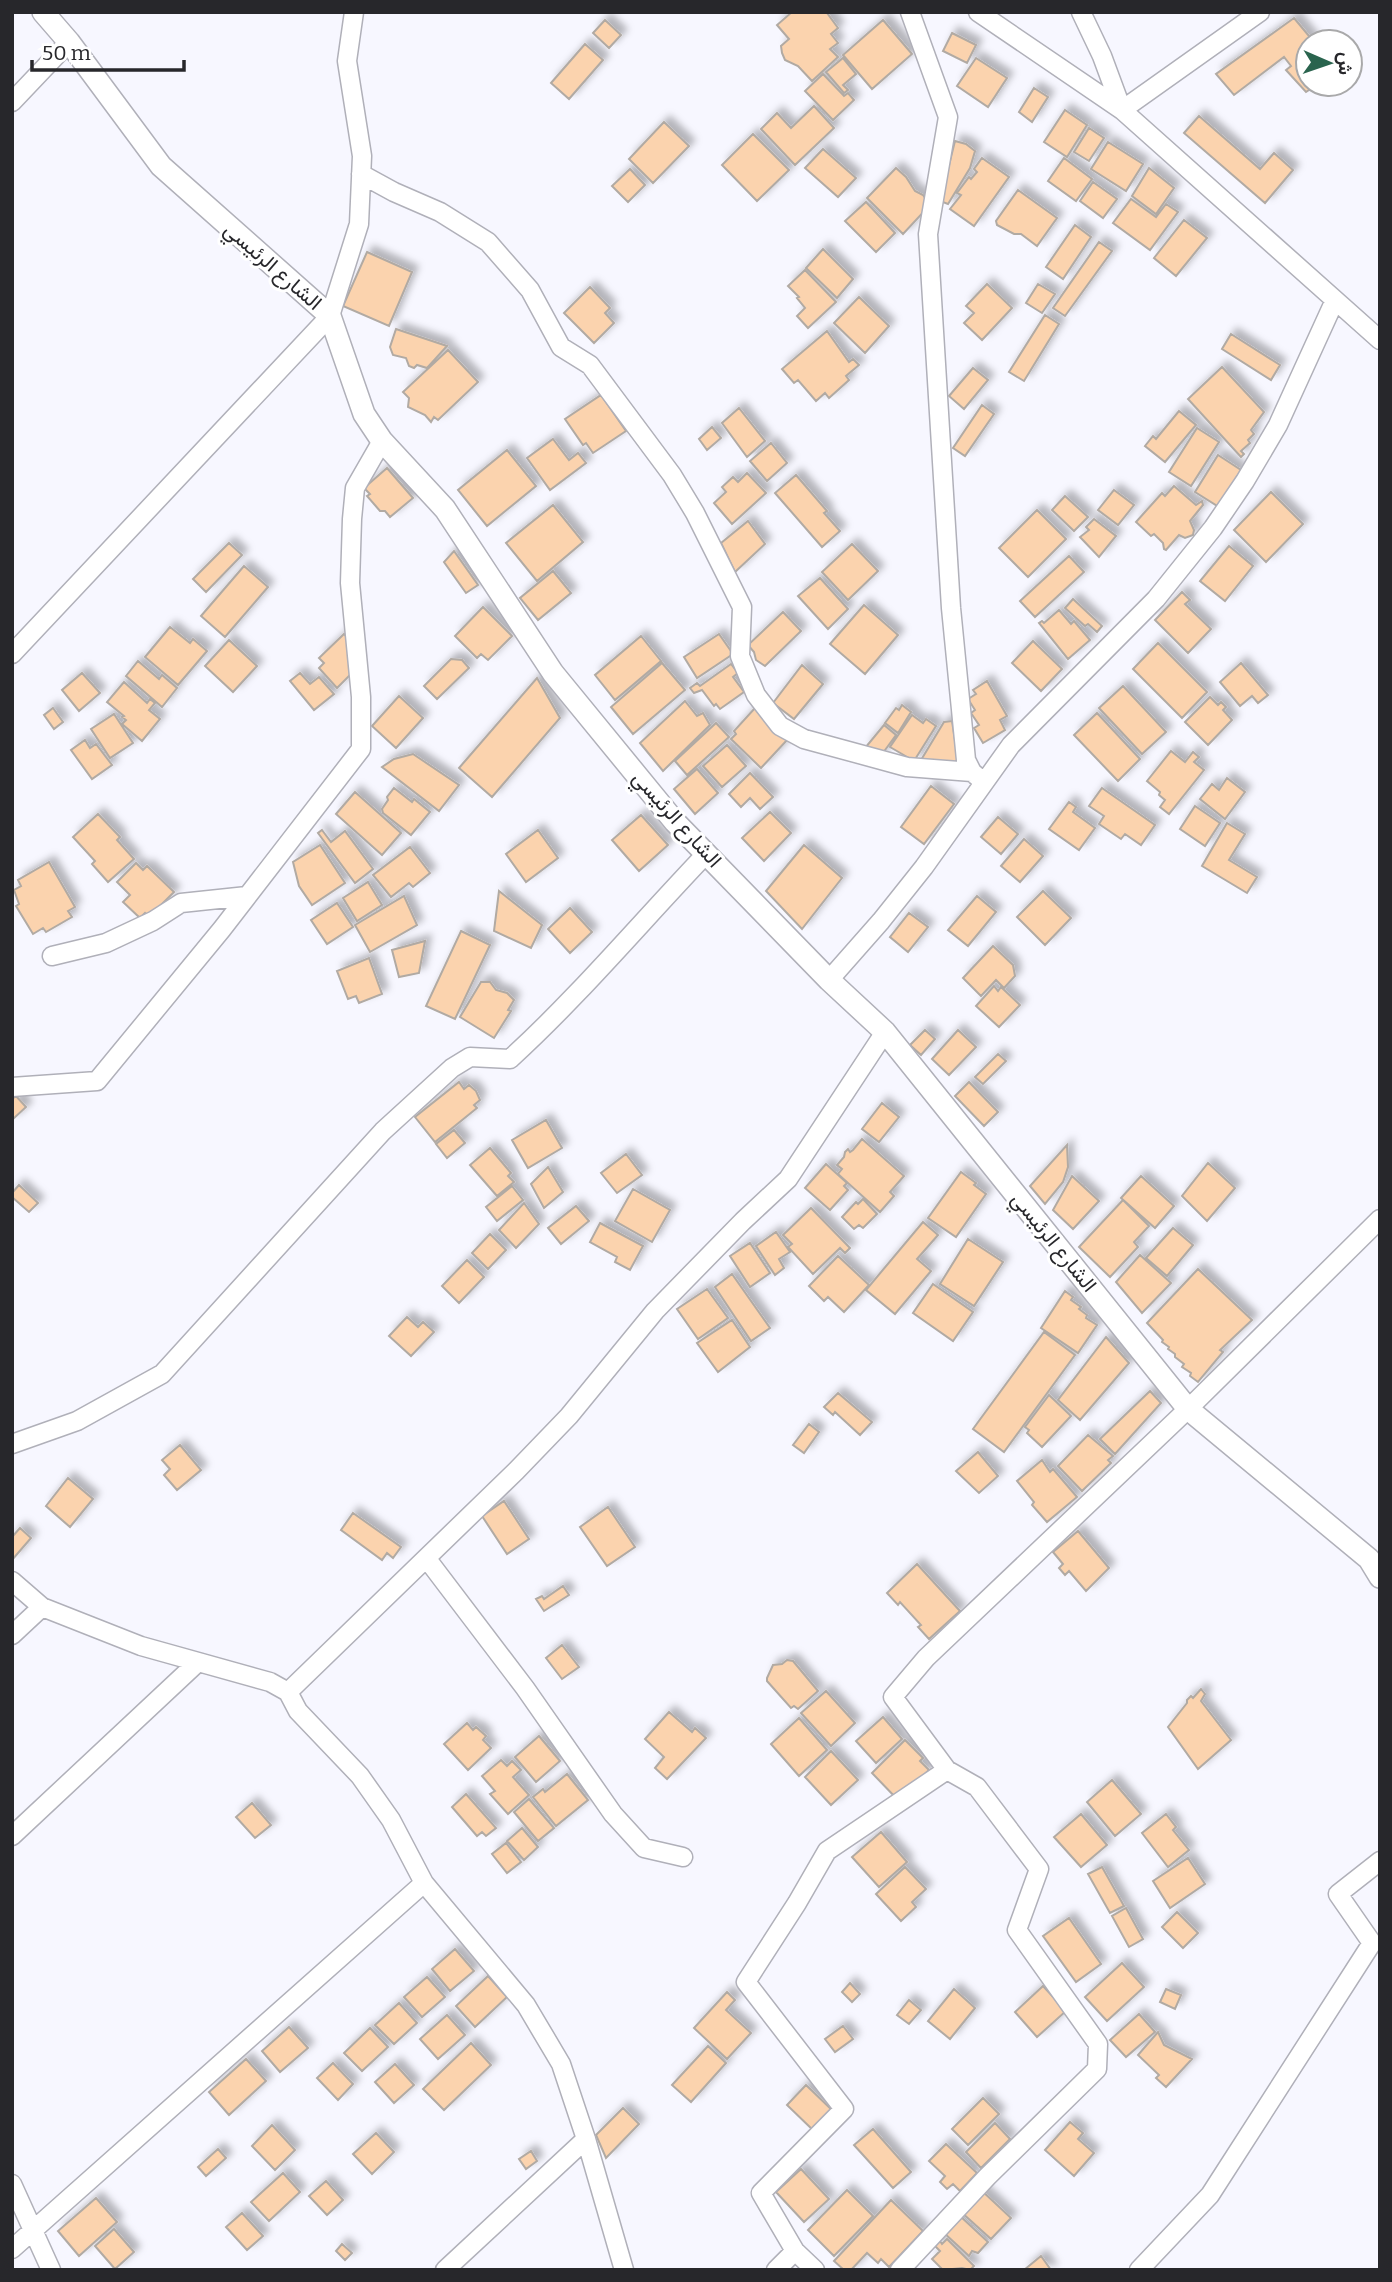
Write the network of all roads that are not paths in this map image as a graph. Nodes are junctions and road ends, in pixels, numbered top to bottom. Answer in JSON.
{"nodes":[{"id":1,"x":43,"y":12,"type":"edge"},
{"id":2,"x":354,"y":12,"type":"edge"},
{"id":3,"x":910,"y":12,"type":"edge"},
{"id":4,"x":978,"y":12,"type":"edge"},
{"id":5,"x":1081,"y":12,"type":"edge"},
{"id":6,"x":1260,"y":12,"type":"edge"},
{"id":7,"x":69,"y":42,"type":"junction"},
{"id":8,"x":12,"y":102,"type":"edge"},
{"id":9,"x":1122,"y":110,"type":"junction"},
{"id":10,"x":361,"y":174,"type":"junction"},
{"id":11,"x":1335,"y":300,"type":"junction"},
{"id":12,"x":330,"y":316,"type":"junction"},
{"id":13,"x":1380,"y":340,"type":"edge"},
{"id":14,"x":382,"y":441,"type":"junction"},
{"id":15,"x":12,"y":654,"type":"edge"},
{"id":16,"x":977,"y":777,"type":"junction"},
{"id":17,"x":707,"y":853,"type":"junction"},
{"id":18,"x":247,"y":896,"type":"junction"},
{"id":19,"x":52,"y":956,"type":"dead end"},
{"id":20,"x":830,"y":979,"type":"junction"},
{"id":21,"x":885,"y":1031,"type":"junction"},
{"id":22,"x":12,"y":1087,"type":"edge"},
{"id":23,"x":1380,"y":1219,"type":"edge"},
{"id":24,"x":1188,"y":1409,"type":"junction"},
{"id":25,"x":12,"y":1444,"type":"edge"},
{"id":26,"x":427,"y":1559,"type":"junction"},
{"id":27,"x":1380,"y":1577,"type":"edge"},
{"id":28,"x":12,"y":1581,"type":"edge"},
{"id":29,"x":42,"y":1607,"type":"junction"},
{"id":30,"x":12,"y":1635,"type":"edge"},
{"id":31,"x":198,"y":1662,"type":"junction"},
{"id":32,"x":288,"y":1692,"type":"junction"},
{"id":33,"x":947,"y":1770,"type":"junction"},
{"id":34,"x":12,"y":1836,"type":"edge"},
{"id":35,"x":684,"y":1857,"type":"dead end"},
{"id":36,"x":1380,"y":1861,"type":"edge"},
{"id":37,"x":424,"y":1883,"type":"junction"},
{"id":38,"x":586,"y":2139,"type":"junction"},
{"id":39,"x":12,"y":2184,"type":"edge"},
{"id":40,"x":32,"y":2230,"type":"junction"},
{"id":41,"x":12,"y":2249,"type":"edge"},
{"id":42,"x":795,"y":2251,"type":"junction"},
{"id":43,"x":51,"y":2270,"type":"edge"},
{"id":44,"x":445,"y":2270,"type":"edge"},
{"id":45,"x":624,"y":2270,"type":"edge"},
{"id":46,"x":776,"y":2270,"type":"edge"},
{"id":47,"x":815,"y":2270,"type":"edge"},
{"id":48,"x":900,"y":2270,"type":"edge"},
{"id":49,"x":1139,"y":2270,"type":"edge"}],
"edges":[{"from":1,"to":7,"type":"street","name":"الشارع الرئيسي"},
{"from":2,"to":10,"type":"street"},
{"from":3,"to":16,"type":"street"},
{"from":4,"to":9,"type":"street"},
{"from":5,"to":9,"type":"street"},
{"from":6,"to":9,"type":"street"},
{"from":7,"to":8,"type":"street"},
{"from":7,"to":12,"type":"street","name":"الشارع الرئيسي"},
{"from":9,"to":11,"type":"street"},
{"from":10,"to":12,"type":"street"},
{"from":10,"to":16,"type":"street"},
{"from":11,"to":13,"type":"street"},
{"from":11,"to":16,"type":"street"},
{"from":12,"to":14,"type":"street","name":"الشارع الرئيسي"},
{"from":12,"to":15,"type":"street"},
{"from":14,"to":17,"type":"street","name":"الشارع الرئيسي"},
{"from":14,"to":18,"type":"street"},
{"from":16,"to":20,"type":"street"},
{"from":17,"to":20,"type":"street","name":"الشارع الرئيسي"},
{"from":17,"to":25,"type":"street"},
{"from":18,"to":19,"type":"street"},
{"from":18,"to":22,"type":"street"},
{"from":20,"to":21,"type":"street","name":"الشارع الرئيسي"},
{"from":21,"to":24,"type":"street","name":"الشارع الرئيسي"},
{"from":21,"to":26,"type":"street"},
{"from":23,"to":24,"type":"street"},
{"from":24,"to":27,"type":"street","name":"الشارع الرئيسي"},
{"from":24,"to":33,"type":"street"},
{"from":26,"to":32,"type":"street"},
{"from":26,"to":35,"type":"street"},
{"from":28,"to":29,"type":"street"},
{"from":29,"to":30,"type":"street"},
{"from":29,"to":31,"type":"street"},
{"from":31,"to":32,"type":"street"},
{"from":31,"to":34,"type":"street"},
{"from":32,"to":37,"type":"street"},
{"from":33,"to":42,"type":"street"},
{"from":33,"to":48,"type":"street"},
{"from":36,"to":49,"type":"street"},
{"from":37,"to":38,"type":"street"},
{"from":37,"to":40,"type":"street"},
{"from":38,"to":44,"type":"street"},
{"from":38,"to":45,"type":"street"},
{"from":39,"to":40,"type":"street"},
{"from":40,"to":41,"type":"street"},
{"from":40,"to":43,"type":"street"},
{"from":42,"to":46,"type":"street"},
{"from":42,"to":47,"type":"street"}]}
